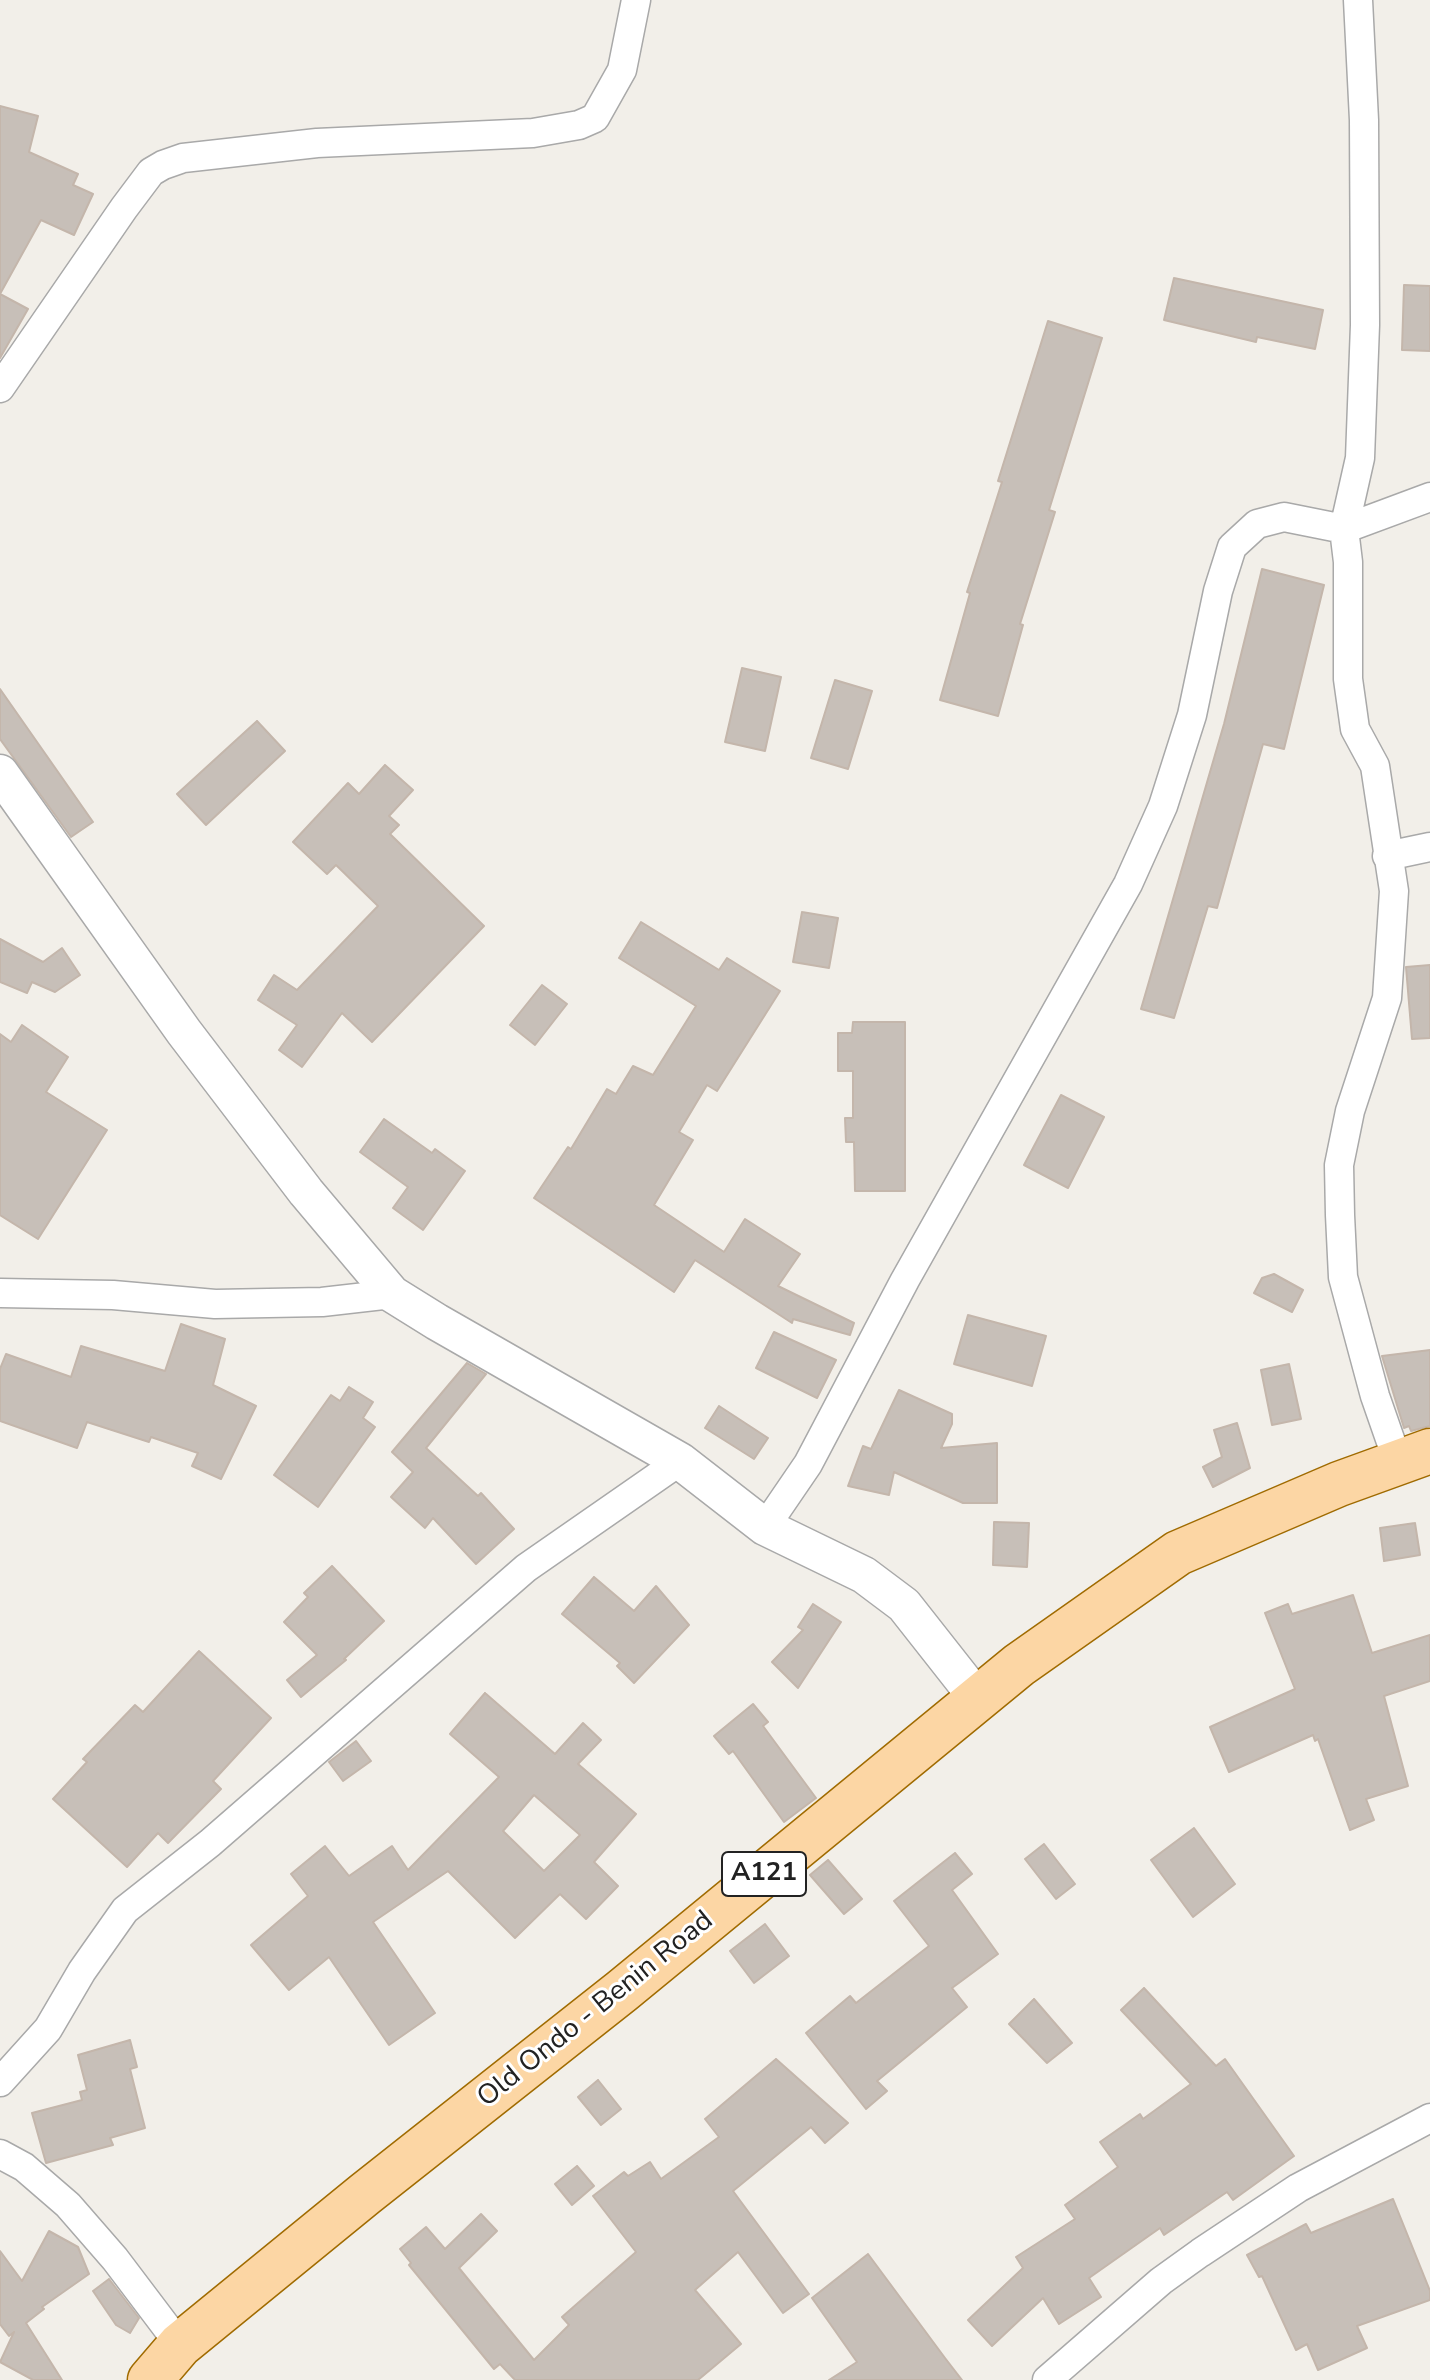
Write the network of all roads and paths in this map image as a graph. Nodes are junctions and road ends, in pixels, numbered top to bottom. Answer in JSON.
{"nodes":[{"id":1,"x":636,"y":0,"type":"edge"},
{"id":2,"x":1358,"y":0,"type":"edge"},
{"id":3,"x":0,"y":388,"type":"edge"},
{"id":4,"x":1430,"y":497,"type":"edge"},
{"id":5,"x":1344,"y":529,"type":"junction"},
{"id":6,"x":0,"y":773,"type":"edge"},
{"id":7,"x":1430,"y":847,"type":"edge"},
{"id":8,"x":1387,"y":856,"type":"junction"},
{"id":9,"x":0,"y":1293,"type":"edge"},
{"id":10,"x":392,"y":1294,"type":"junction"},
{"id":11,"x":1414,"y":1457,"type":"edge"},
{"id":12,"x":680,"y":1461,"type":"junction"},
{"id":13,"x":765,"y":1527,"type":"junction"},
{"id":14,"x":978,"y":1699,"type":"junction"},
{"id":15,"x":0,"y":2082,"type":"edge"},
{"id":16,"x":1430,"y":2118,"type":"edge"},
{"id":17,"x":0,"y":2154,"type":"edge"},
{"id":18,"x":180,"y":2345,"type":"junction"},
{"id":19,"x":150,"y":2380,"type":"edge"},
{"id":20,"x":1047,"y":2380,"type":"edge"}],
"edges":[{"from":1,"to":3,"type":"street"},
{"from":2,"to":5,"type":"street"},
{"from":4,"to":5,"type":"street"},
{"from":5,"to":8,"type":"street"},
{"from":5,"to":13,"type":"street"},
{"from":6,"to":10,"type":"street"},
{"from":7,"to":8,"type":"street"},
{"from":8,"to":11,"type":"street"},
{"from":9,"to":10,"type":"street"},
{"from":10,"to":12,"type":"street"},
{"from":11,"to":14,"type":"main road","name":"Old Ondo - Benin Road","number":"A121"},
{"from":12,"to":13,"type":"street"},
{"from":12,"to":15,"type":"street"},
{"from":13,"to":14,"type":"street"},
{"from":14,"to":18,"type":"main road","name":"Old Ondo - Benin Road","number":"A121"},
{"from":16,"to":20,"type":"street"},
{"from":17,"to":18,"type":"street"},
{"from":18,"to":19,"type":"main road","name":"Old Ondo - Benin Road","number":"A121"}]}
